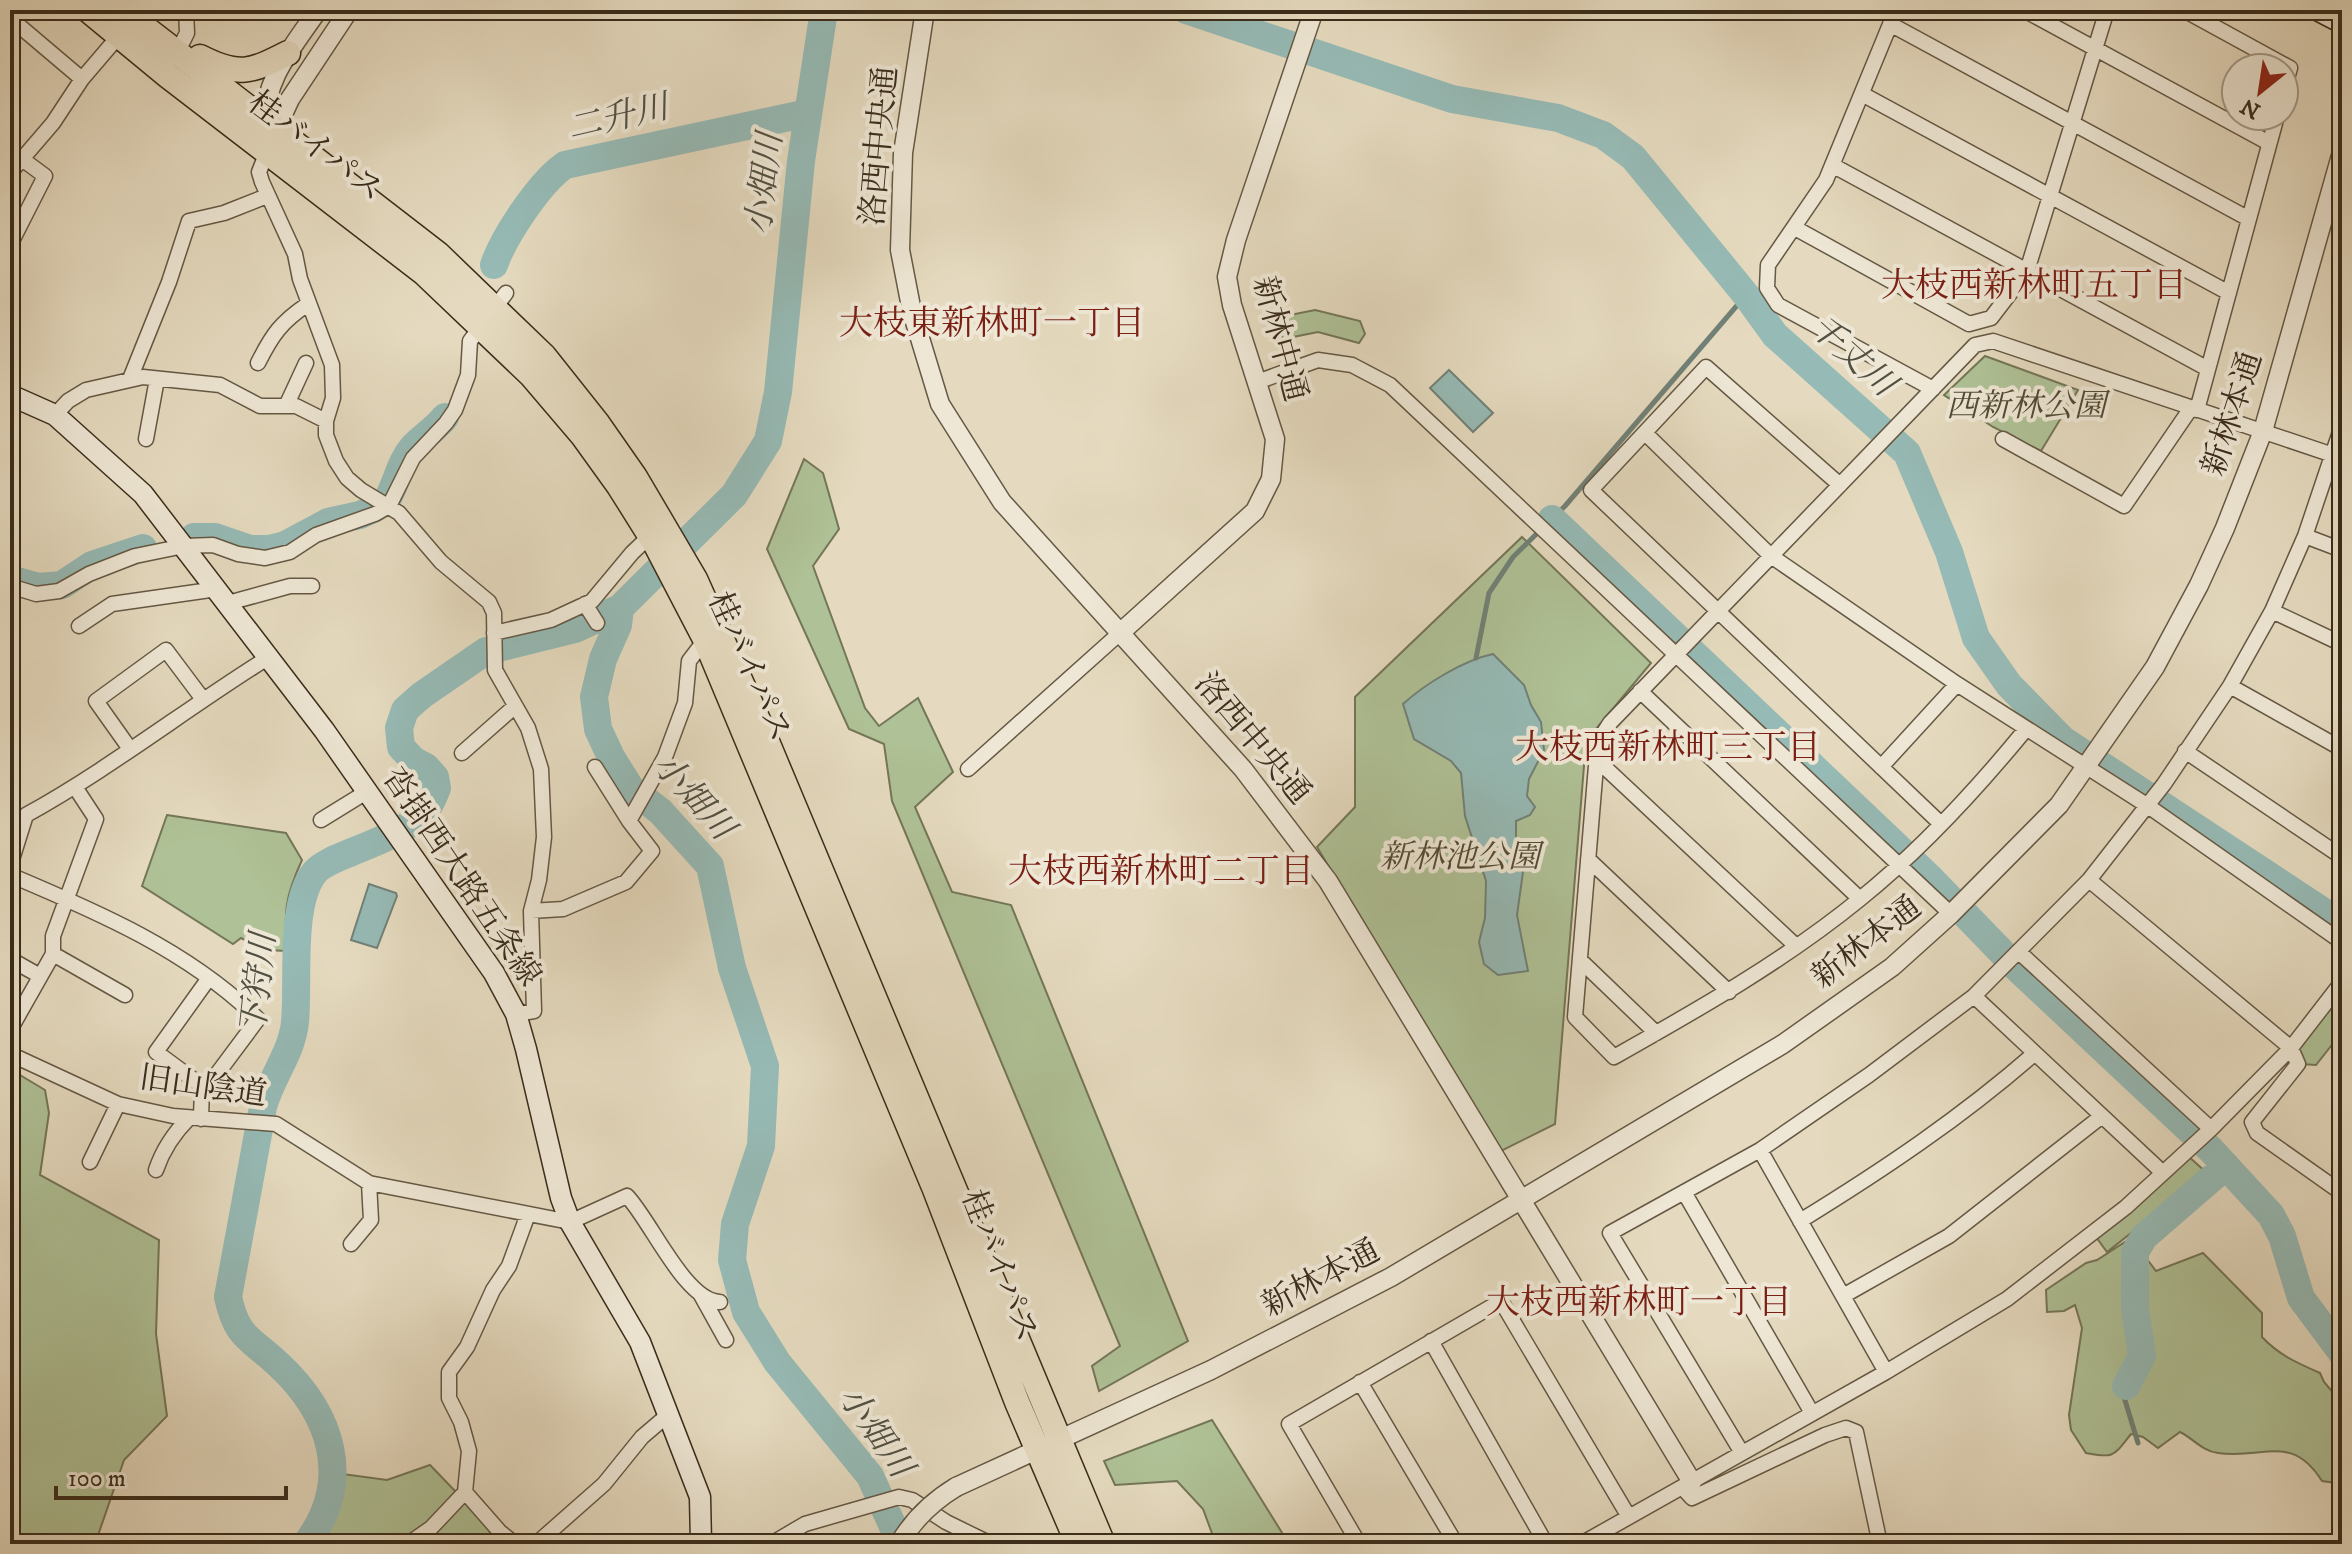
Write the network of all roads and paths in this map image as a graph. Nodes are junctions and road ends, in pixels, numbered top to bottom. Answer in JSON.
{"nodes":[{"id":1,"x":88,"y":10,"type":"edge"},
{"id":2,"x":186,"y":10,"type":"edge"},
{"id":3,"x":318,"y":10,"type":"edge"},
{"id":4,"x":349,"y":10,"type":"edge"},
{"id":5,"x":925,"y":10,"type":"edge"},
{"id":6,"x":1314,"y":10,"type":"edge"},
{"id":7,"x":2024,"y":10,"type":"edge"},
{"id":8,"x":2107,"y":10,"type":"edge"},
{"id":9,"x":2184,"y":10,"type":"edge"},
{"id":10,"x":2317,"y":10,"type":"edge"},
{"id":11,"x":125,"y":17,"type":"edge"},
{"id":12,"x":1893,"y":17,"type":"edge"},
{"id":13,"x":10,"y":18,"type":"edge"},
{"id":14,"x":2342,"y":23,"type":"edge"},
{"id":15,"x":154,"y":36,"type":"junction"},
{"id":16,"x":180,"y":47,"type":"junction"},
{"id":17,"x":2094,"y":48,"type":"junction"},
{"id":18,"x":2261,"y":52,"type":"edge"},
{"id":19,"x":288,"y":53,"type":"junction"},
{"id":20,"x":82,"y":79,"type":"junction"},
{"id":21,"x":1862,"y":94,"type":"junction"},
{"id":22,"x":270,"y":122,"type":"junction"},
{"id":23,"x":2072,"y":123,"type":"junction"},
{"id":24,"x":233,"y":125,"type":"junction"},
{"id":25,"x":2272,"y":132,"type":"edge"},
{"id":26,"x":2269,"y":143,"type":"junction"},
{"id":27,"x":267,"y":152,"type":"junction"},
{"id":28,"x":2342,"y":152,"type":"edge"},
{"id":29,"x":22,"y":159,"type":"junction"},
{"id":30,"x":1832,"y":165,"type":"junction"},
{"id":31,"x":10,"y":173,"type":"edge"},
{"id":32,"x":267,"y":196,"type":"junction"},
{"id":33,"x":2050,"y":196,"type":"junction"},
{"id":34,"x":2249,"y":219,"type":"junction"},
{"id":35,"x":1795,"y":228,"type":"junction"},
{"id":36,"x":10,"y":245,"type":"edge"},
{"id":37,"x":2027,"y":271,"type":"junction"},
{"id":38,"x":2229,"y":293,"type":"junction"},
{"id":39,"x":308,"y":304,"type":"junction"},
{"id":40,"x":495,"y":309,"type":"junction"},
{"id":41,"x":258,"y":363,"type":"dead end"},
{"id":42,"x":306,"y":363,"type":"dead end"},
{"id":43,"x":2208,"y":369,"type":"junction"},
{"id":44,"x":130,"y":379,"type":"junction"},
{"id":45,"x":157,"y":379,"type":"junction"},
{"id":46,"x":1257,"y":382,"type":"junction"},
{"id":47,"x":1933,"y":389,"type":"junction"},
{"id":48,"x":10,"y":395,"type":"edge"},
{"id":49,"x":287,"y":404,"type":"junction"},
{"id":50,"x":2194,"y":409,"type":"junction"},
{"id":51,"x":55,"y":415,"type":"junction"},
{"id":52,"x":326,"y":421,"type":"junction"},
{"id":53,"x":2342,"y":426,"type":"edge"},
{"id":54,"x":2263,"y":431,"type":"junction"},
{"id":55,"x":1645,"y":433,"type":"junction"},
{"id":56,"x":146,"y":439,"type":"dead end"},
{"id":57,"x":2003,"y":439,"type":"dead end"},
{"id":58,"x":2337,"y":456,"type":"edge"},
{"id":59,"x":1840,"y":485,"type":"junction"},
{"id":60,"x":389,"y":506,"type":"junction"},
{"id":61,"x":660,"y":534,"type":"junction"},
{"id":62,"x":2305,"y":536,"type":"junction"},
{"id":63,"x":184,"y":546,"type":"junction"},
{"id":64,"x":2342,"y":550,"type":"edge"},
{"id":65,"x":1771,"y":556,"type":"junction"},
{"id":66,"x":10,"y":586,"type":"edge"},
{"id":67,"x":312,"y":586,"type":"dead end"},
{"id":68,"x":99,"y":592,"type":"dead end"},
{"id":69,"x":223,"y":596,"type":"junction"},
{"id":70,"x":112,"y":604,"type":"junction"},
{"id":71,"x":587,"y":607,"type":"junction"},
{"id":72,"x":2272,"y":611,"type":"junction"},
{"id":73,"x":1717,"y":612,"type":"junction"},
{"id":74,"x":597,"y":623,"type":"dead end"},
{"id":75,"x":79,"y":626,"type":"dead end"},
{"id":76,"x":1120,"y":633,"type":"junction"},
{"id":77,"x":711,"y":634,"type":"junction"},
{"id":78,"x":494,"y":637,"type":"junction"},
{"id":79,"x":2342,"y":644,"type":"edge"},
{"id":80,"x":1676,"y":654,"type":"junction"},
{"id":81,"x":269,"y":657,"type":"junction"},
{"id":82,"x":1957,"y":684,"type":"junction"},
{"id":83,"x":2230,"y":686,"type":"junction"},
{"id":84,"x":1640,"y":691,"type":"junction"},
{"id":85,"x":202,"y":698,"type":"junction"},
{"id":86,"x":514,"y":707,"type":"junction"},
{"id":87,"x":2026,"y":729,"type":"junction"},
{"id":88,"x":130,"y":749,"type":"junction"},
{"id":89,"x":2342,"y":749,"type":"edge"},
{"id":90,"x":2185,"y":751,"type":"junction"},
{"id":91,"x":462,"y":753,"type":"dead end"},
{"id":92,"x":1597,"y":760,"type":"junction"},
{"id":93,"x":595,"y":767,"type":"dead end"},
{"id":94,"x":1881,"y":767,"type":"junction"},
{"id":95,"x":2087,"y":768,"type":"junction"},
{"id":96,"x":968,"y":769,"type":"dead end"},
{"id":97,"x":75,"y":787,"type":"junction"},
{"id":98,"x":368,"y":791,"type":"junction"},
{"id":99,"x":2148,"y":806,"type":"junction"},
{"id":100,"x":631,"y":819,"type":"junction"},
{"id":101,"x":321,"y":820,"type":"dead end"},
{"id":102,"x":1941,"y":824,"type":"junction"},
{"id":103,"x":2342,"y":857,"type":"edge"},
{"id":104,"x":1588,"y":859,"type":"junction"},
{"id":105,"x":1898,"y":865,"type":"junction"},
{"id":106,"x":10,"y":866,"type":"edge"},
{"id":107,"x":10,"y":875,"type":"edge"},
{"id":108,"x":2089,"y":880,"type":"junction"},
{"id":109,"x":66,"y":898,"type":"junction"},
{"id":110,"x":1860,"y":899,"type":"junction"},
{"id":111,"x":531,"y":911,"type":"junction"},
{"id":112,"x":1951,"y":914,"type":"junction"},
{"id":113,"x":2341,"y":940,"type":"edge"},
{"id":114,"x":1796,"y":946,"type":"junction"},
{"id":115,"x":2019,"y":952,"type":"junction"},
{"id":116,"x":53,"y":954,"type":"junction"},
{"id":117,"x":10,"y":959,"type":"edge"},
{"id":118,"x":1580,"y":960,"type":"junction"},
{"id":119,"x":40,"y":976,"type":"junction"},
{"id":120,"x":209,"y":978,"type":"junction"},
{"id":121,"x":2342,"y":982,"type":"edge"},
{"id":122,"x":1729,"y":992,"type":"junction"},
{"id":123,"x":125,"y":995,"type":"dead end"},
{"id":124,"x":1974,"y":996,"type":"junction"},
{"id":125,"x":516,"y":1014,"type":"junction"},
{"id":126,"x":10,"y":1030,"type":"edge"},
{"id":127,"x":1656,"y":1033,"type":"junction"},
{"id":128,"x":2291,"y":1048,"type":"junction"},
{"id":129,"x":2035,"y":1053,"type":"junction"},
{"id":130,"x":10,"y":1054,"type":"edge"},
{"id":131,"x":202,"y":1086,"type":"junction"},
{"id":132,"x":118,"y":1104,"type":"junction"},
{"id":133,"x":2102,"y":1116,"type":"junction"},
{"id":134,"x":195,"y":1118,"type":"junction"},
{"id":135,"x":2211,"y":1129,"type":"junction"},
{"id":136,"x":1760,"y":1150,"type":"junction"},
{"id":137,"x":90,"y":1162,"type":"dead end"},
{"id":138,"x":156,"y":1170,"type":"dead end"},
{"id":139,"x":2162,"y":1172,"type":"junction"},
{"id":140,"x":369,"y":1183,"type":"junction"},
{"id":141,"x":1684,"y":1192,"type":"junction"},
{"id":142,"x":2342,"y":1193,"type":"edge"},
{"id":143,"x":1521,"y":1199,"type":"junction"},
{"id":144,"x":528,"y":1214,"type":"junction"},
{"id":145,"x":1800,"y":1221,"type":"junction"},
{"id":146,"x":570,"y":1222,"type":"junction"},
{"id":147,"x":351,"y":1244,"type":"dead end"},
{"id":148,"x":701,"y":1293,"type":"junction"},
{"id":149,"x":1843,"y":1296,"type":"junction"},
{"id":150,"x":720,"y":1302,"type":"dead end"},
{"id":151,"x":717,"y":1334,"type":"dead end"},
{"id":152,"x":1431,"y":1341,"type":"junction"},
{"id":153,"x":1886,"y":1372,"type":"junction"},
{"id":154,"x":1360,"y":1382,"type":"junction"},
{"id":155,"x":1812,"y":1413,"type":"junction"},
{"id":156,"x":669,"y":1414,"type":"junction"},
{"id":157,"x":1048,"y":1445,"type":"junction"},
{"id":158,"x":1742,"y":1453,"type":"junction"},
{"id":159,"x":1687,"y":1484,"type":"junction"},
{"id":160,"x":465,"y":1492,"type":"junction"},
{"id":161,"x":1629,"y":1517,"type":"junction"},
{"id":162,"x":408,"y":1544,"type":"edge"},
{"id":163,"x":515,"y":1544,"type":"edge"},
{"id":164,"x":536,"y":1544,"type":"edge"},
{"id":165,"x":701,"y":1544,"type":"edge"},
{"id":166,"x":771,"y":1544,"type":"edge"},
{"id":167,"x":899,"y":1544,"type":"edge"},
{"id":168,"x":991,"y":1544,"type":"edge"},
{"id":169,"x":1078,"y":1544,"type":"edge"},
{"id":170,"x":1103,"y":1544,"type":"edge"},
{"id":171,"x":1359,"y":1544,"type":"edge"},
{"id":172,"x":1456,"y":1544,"type":"edge"},
{"id":173,"x":1546,"y":1544,"type":"edge"},
{"id":174,"x":1581,"y":1544,"type":"edge"},
{"id":175,"x":1880,"y":1544,"type":"edge"}],
"edges":[{"from":1,"to":11,"type":"highway","name":"桂バイパス"},
{"from":2,"to":16,"type":"street"},
{"from":3,"to":19,"type":"street"},
{"from":4,"to":22,"type":"street"},
{"from":5,"to":76,"type":"street","name":"洛西中央通"},
{"from":6,"to":46,"type":"street","name":"新林中通"},
{"from":7,"to":17,"type":"street"},
{"from":8,"to":17,"type":"street"},
{"from":9,"to":18,"type":"street"},
{"from":10,"to":14,"type":"main road"},
{"from":11,"to":15,"type":"highway","name":"桂バイパス"},
{"from":11,"to":20,"type":"street"},
{"from":11,"to":24,"type":"highway","name":"桂バイパス"},
{"from":12,"to":21,"type":"street"},
{"from":12,"to":23,"type":"street"},
{"from":13,"to":20,"type":"street"},
{"from":15,"to":16,"type":"highway"},
{"from":15,"to":22,"type":"highway","name":"桂バイパス"},
{"from":16,"to":19,"type":"highway"},
{"from":17,"to":23,"type":"street"},
{"from":17,"to":26,"type":"street"},
{"from":19,"to":22,"type":"street"},
{"from":20,"to":29,"type":"street"},
{"from":21,"to":30,"type":"street"},
{"from":21,"to":33,"type":"street"},
{"from":22,"to":24,"type":"street"},
{"from":22,"to":27,"type":"street"},
{"from":22,"to":40,"type":"highway","name":"桂バイパス"},
{"from":23,"to":33,"type":"street"},
{"from":23,"to":34,"type":"street"},
{"from":24,"to":27,"type":"highway","name":"桂バイパス"},
{"from":25,"to":26,"type":"street"},
{"from":26,"to":34,"type":"street"},
{"from":27,"to":32,"type":"street"},
{"from":27,"to":40,"type":"highway","name":"桂バイパス"},
{"from":28,"to":54,"type":"street","name":"新林本通"},
{"from":29,"to":31,"type":"street"},
{"from":29,"to":36,"type":"street"},
{"from":30,"to":35,"type":"street"},
{"from":30,"to":37,"type":"street"},
{"from":32,"to":39,"type":"street"},
{"from":32,"to":44,"type":"street"},
{"from":33,"to":37,"type":"street"},
{"from":33,"to":38,"type":"street"},
{"from":34,"to":38,"type":"street"},
{"from":35,"to":37,"type":"street"},
{"from":35,"to":47,"type":"street"},
{"from":37,"to":43,"type":"street"},
{"from":38,"to":43,"type":"street"},
{"from":39,"to":41,"type":"street"},
{"from":39,"to":52,"type":"street"},
{"from":40,"to":60,"type":"street"},
{"from":40,"to":61,"type":"highway","name":"桂バイパス"},
{"from":42,"to":49,"type":"street"},
{"from":43,"to":50,"type":"street"},
{"from":44,"to":45,"type":"street"},
{"from":44,"to":51,"type":"street"},
{"from":45,"to":49,"type":"street"},
{"from":45,"to":56,"type":"street"},
{"from":46,"to":76,"type":"street","name":"新林中通"},
{"from":46,"to":80,"type":"street"},
{"from":47,"to":50,"type":"street"},
{"from":47,"to":59,"type":"street"},
{"from":48,"to":51,"type":"main road","name":"沓掛西大路五条線"},
{"from":49,"to":52,"type":"street"},
{"from":50,"to":54,"type":"street"},
{"from":50,"to":57,"type":"street"},
{"from":51,"to":63,"type":"main road","name":"沓掛西大路五条線"},
{"from":52,"to":60,"type":"street"},
{"from":53,"to":58,"type":"street"},
{"from":54,"to":58,"type":"street"},
{"from":54,"to":95,"type":"street","name":"新林本通"},
{"from":55,"to":59,"type":"street"},
{"from":55,"to":65,"type":"street"},
{"from":55,"to":73,"type":"street"},
{"from":58,"to":62,"type":"street"},
{"from":59,"to":65,"type":"street"},
{"from":60,"to":63,"type":"street"},
{"from":60,"to":78,"type":"street"},
{"from":61,"to":71,"type":"street"},
{"from":61,"to":77,"type":"highway","name":"桂バイパス"},
{"from":62,"to":64,"type":"street"},
{"from":62,"to":72,"type":"street"},
{"from":63,"to":66,"type":"street"},
{"from":63,"to":69,"type":"main road","name":"沓掛西大路五条線"},
{"from":65,"to":73,"type":"street"},
{"from":65,"to":82,"type":"street"},
{"from":67,"to":69,"type":"street"},
{"from":68,"to":70,"type":"street"},
{"from":69,"to":70,"type":"street"},
{"from":69,"to":81,"type":"main road","name":"沓掛西大路五条線"},
{"from":70,"to":75,"type":"street"},
{"from":71,"to":74,"type":"street"},
{"from":71,"to":78,"type":"street"},
{"from":72,"to":79,"type":"street"},
{"from":72,"to":83,"type":"street"},
{"from":73,"to":80,"type":"street"},
{"from":73,"to":94,"type":"street"},
{"from":76,"to":96,"type":"street"},
{"from":76,"to":143,"type":"street","name":"洛西中央通"},
{"from":77,"to":100,"type":"street"},
{"from":77,"to":157,"type":"highway","name":"桂バイパス"},
{"from":78,"to":86,"type":"street"},
{"from":80,"to":84,"type":"street"},
{"from":80,"to":105,"type":"street"},
{"from":81,"to":85,"type":"street"},
{"from":81,"to":98,"type":"main road","name":"沓掛西大路五条線"},
{"from":82,"to":87,"type":"street"},
{"from":82,"to":94,"type":"street"},
{"from":83,"to":89,"type":"street"},
{"from":83,"to":90,"type":"street"},
{"from":84,"to":92,"type":"street"},
{"from":84,"to":110,"type":"street"},
{"from":85,"to":88,"type":"street"},
{"from":85,"to":88,"type":"street"},
{"from":86,"to":91,"type":"street"},
{"from":86,"to":111,"type":"street"},
{"from":87,"to":95,"type":"street"},
{"from":87,"to":102,"type":"street"},
{"from":88,"to":97,"type":"street"},
{"from":90,"to":99,"type":"street"},
{"from":90,"to":103,"type":"street"},
{"from":92,"to":104,"type":"street"},
{"from":92,"to":114,"type":"street"},
{"from":93,"to":100,"type":"street"},
{"from":94,"to":102,"type":"street"},
{"from":95,"to":99,"type":"street"},
{"from":95,"to":112,"type":"street","name":"新林本通"},
{"from":97,"to":106,"type":"street"},
{"from":97,"to":109,"type":"street"},
{"from":98,"to":101,"type":"street"},
{"from":98,"to":125,"type":"main road","name":"沓掛西大路五条線"},
{"from":99,"to":108,"type":"street"},
{"from":99,"to":113,"type":"street"},
{"from":100,"to":111,"type":"street"},
{"from":102,"to":105,"type":"street"},
{"from":104,"to":118,"type":"street"},
{"from":104,"to":122,"type":"street"},
{"from":105,"to":110,"type":"street"},
{"from":105,"to":112,"type":"street"},
{"from":107,"to":109,"type":"street"},
{"from":108,"to":115,"type":"street"},
{"from":108,"to":128,"type":"street"},
{"from":109,"to":116,"type":"street"},
{"from":109,"to":120,"type":"street"},
{"from":110,"to":114,"type":"street"},
{"from":111,"to":125,"type":"street"},
{"from":112,"to":143,"type":"street","name":"新林本通"},
{"from":114,"to":122,"type":"street"},
{"from":115,"to":124,"type":"street"},
{"from":115,"to":135,"type":"street"},
{"from":116,"to":119,"type":"street"},
{"from":116,"to":123,"type":"street"},
{"from":117,"to":119,"type":"street"},
{"from":118,"to":127,"type":"street"},
{"from":118,"to":127,"type":"street"},
{"from":119,"to":126,"type":"street"},
{"from":120,"to":131,"type":"street"},
{"from":120,"to":131,"type":"street"},
{"from":121,"to":128,"type":"street"},
{"from":122,"to":127,"type":"street"},
{"from":124,"to":129,"type":"street"},
{"from":124,"to":136,"type":"street"},
{"from":125,"to":146,"type":"main road","name":"沓掛西大路五条線"},
{"from":128,"to":135,"type":"street"},
{"from":128,"to":142,"type":"street"},
{"from":129,"to":133,"type":"street"},
{"from":129,"to":145,"type":"street"},
{"from":130,"to":132,"type":"street","name":"旧山陰道"},
{"from":131,"to":134,"type":"street"},
{"from":132,"to":134,"type":"street","name":"旧山陰道"},
{"from":132,"to":137,"type":"street"},
{"from":133,"to":139,"type":"street"},
{"from":133,"to":149,"type":"street"},
{"from":134,"to":138,"type":"street"},
{"from":134,"to":140,"type":"street","name":"旧山陰道"},
{"from":135,"to":139,"type":"street"},
{"from":136,"to":141,"type":"street"},
{"from":136,"to":145,"type":"street"},
{"from":139,"to":153,"type":"street"},
{"from":140,"to":144,"type":"street","name":"旧山陰道"},
{"from":140,"to":147,"type":"street"},
{"from":141,"to":155,"type":"street"},
{"from":141,"to":158,"type":"street"},
{"from":143,"to":157,"type":"street","name":"新林本通"},
{"from":143,"to":159,"type":"street","name":"洛西中央通"},
{"from":144,"to":146,"type":"street","name":"旧山陰道"},
{"from":144,"to":160,"type":"street"},
{"from":145,"to":149,"type":"street"},
{"from":146,"to":148,"type":"street"},
{"from":146,"to":156,"type":"main road","name":"沓掛西大路五条線"},
{"from":148,"to":150,"type":"street"},
{"from":148,"to":151,"type":"street"},
{"from":149,"to":153,"type":"street"},
{"from":152,"to":154,"type":"street"},
{"from":152,"to":161,"type":"street"},
{"from":152,"to":173,"type":"street"},
{"from":153,"to":155,"type":"street"},
{"from":154,"to":171,"type":"street"},
{"from":154,"to":172,"type":"street"},
{"from":155,"to":158,"type":"street"},
{"from":156,"to":164,"type":"street"},
{"from":156,"to":165,"type":"main road","name":"沓掛西大路五条線"},
{"from":157,"to":167,"type":"street","name":"新林本通","bridge":true},
{"from":157,"to":169,"type":"highway","name":"桂バイパス"},
{"from":157,"to":170,"type":"highway","name":"桂バイパス"},
{"from":158,"to":159,"type":"street"},
{"from":159,"to":161,"type":"street"},
{"from":159,"to":175,"type":"street"},
{"from":160,"to":162,"type":"street"},
{"from":160,"to":163,"type":"street"},
{"from":161,"to":174,"type":"street"},
{"from":166,"to":168,"type":"street"}]}
